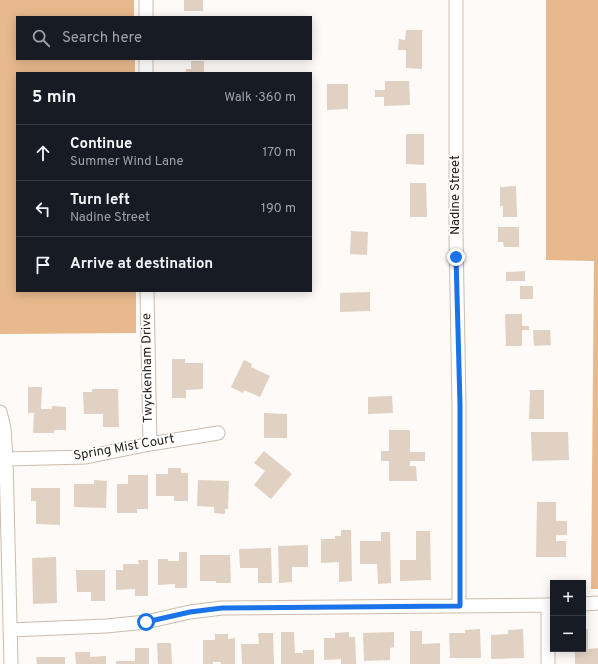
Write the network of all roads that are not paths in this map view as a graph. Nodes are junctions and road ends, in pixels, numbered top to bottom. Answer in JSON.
{"nodes":[{"id":1,"x":146,"y":0,"type":"edge"},
{"id":2,"x":456,"y":0,"type":"edge"},
{"id":3,"x":146,"y":16,"type":"edge"},
{"id":4,"x":146,"y":60,"type":"edge"},
{"id":5,"x":146,"y":72,"type":"edge"},
{"id":6,"x":147,"y":292,"type":"edge"},
{"id":7,"x":0,"y":412,"type":"edge"},
{"id":8,"x":218,"y":433,"type":"dead end"},
{"id":9,"x":150,"y":444,"type":"junction"},
{"id":10,"x":6,"y":459,"type":"junction"},
{"id":11,"x":598,"y":603,"type":"edge"},
{"id":12,"x":586,"y":604,"type":"edge"},
{"id":13,"x":550,"y":605,"type":"edge"},
{"id":14,"x":460,"y":606,"type":"junction"},
{"id":15,"x":10,"y":630,"type":"junction"},
{"id":16,"x":11,"y":664,"type":"edge"},
{"id":17,"x":548,"y":664,"type":"edge"}],
"edges":[{"from":1,"to":3,"type":"street"},
{"from":2,"to":14,"type":"street","name":"Nadine Street"},
{"from":4,"to":5,"type":"street"},
{"from":6,"to":9,"type":"street","name":"Twyckenham Drive"},
{"from":7,"to":10,"type":"street"},
{"from":8,"to":9,"type":"street","name":"Spring Mist Court"},
{"from":9,"to":10,"type":"street","name":"Spring Mist Court"},
{"from":10,"to":15,"type":"street"},
{"from":11,"to":12,"type":"street"},
{"from":13,"to":14,"type":"street"},
{"from":13,"to":17,"type":"street"},
{"from":14,"to":15,"type":"street"},
{"from":15,"to":16,"type":"street"}]}
